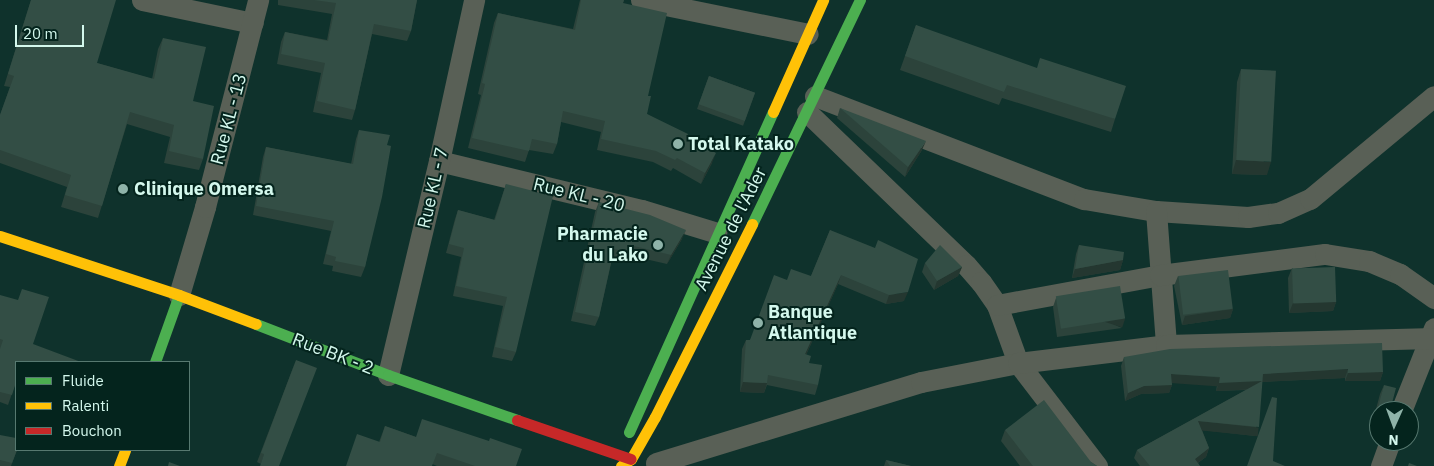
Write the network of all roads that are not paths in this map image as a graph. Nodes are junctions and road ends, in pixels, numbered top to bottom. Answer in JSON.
{"nodes":[{"id":1,"x":142,"y":0,"type":"edge"},
{"id":2,"x":258,"y":0,"type":"edge"},
{"id":3,"x":474,"y":0,"type":"edge"},
{"id":4,"x":823,"y":0,"type":"edge"},
{"id":5,"x":860,"y":0,"type":"edge"},
{"id":6,"x":646,"y":1,"type":"edge"},
{"id":7,"x":253,"y":23,"type":"junction"},
{"id":8,"x":808,"y":34,"type":"junction"},
{"id":9,"x":1434,"y":96,"type":"edge"},
{"id":10,"x":811,"y":104,"type":"junction"},
{"id":11,"x":439,"y":161,"type":"junction"},
{"id":12,"x":1156,"y":211,"type":"junction"},
{"id":13,"x":717,"y":233,"type":"junction"},
{"id":14,"x":0,"y":236,"type":"edge"},
{"id":15,"x":1160,"y":275,"type":"junction"},
{"id":16,"x":179,"y":295,"type":"junction"},
{"id":17,"x":1434,"y":298,"type":"edge"},
{"id":18,"x":996,"y":305,"type":"junction"},
{"id":19,"x":1432,"y":334,"type":"edge"},
{"id":20,"x":1166,"y":345,"type":"junction"},
{"id":21,"x":155,"y":361,"type":"edge"},
{"id":22,"x":1018,"y":364,"type":"junction"},
{"id":23,"x":388,"y":376,"type":"junction"},
{"id":24,"x":1405,"y":401,"type":"edge"},
{"id":25,"x":124,"y":451,"type":"edge"},
{"id":26,"x":1386,"y":451,"type":"edge"},
{"id":27,"x":622,"y":462,"type":"edge"},
{"id":28,"x":661,"y":464,"type":"edge"},
{"id":29,"x":119,"y":466,"type":"edge"},
{"id":30,"x":1097,"y":466,"type":"edge"},
{"id":31,"x":1380,"y":466,"type":"edge"}],
"edges":[{"from":1,"to":7,"type":"street"},
{"from":2,"to":7,"type":"street","name":"Rue KL - 13"},
{"from":3,"to":11,"type":"street","name":"Rue KL - 7"},
{"from":4,"to":8,"type":"main road","name":"Avenue de l'Ader"},
{"from":5,"to":10,"type":"main road","name":"Avenue de l'Ader"},
{"from":6,"to":8,"type":"street"},
{"from":7,"to":16,"type":"street","name":"Rue KL - 13"},
{"from":8,"to":13,"type":"main road","name":"Avenue de l'Ader"},
{"from":9,"to":12,"type":"street"},
{"from":10,"to":12,"type":"street"},
{"from":10,"to":18,"type":"street"},
{"from":10,"to":27,"type":"main road","name":"Avenue de l'Ader"},
{"from":11,"to":13,"type":"street","name":"Rue KL - 20"},
{"from":11,"to":23,"type":"street","name":"Rue KL - 7"},
{"from":12,"to":15,"type":"street"},
{"from":13,"to":27,"type":"main road","name":"Avenue de l'Ader"},
{"from":14,"to":16,"type":"main road","name":"Rue BK - 2"},
{"from":15,"to":17,"type":"street"},
{"from":15,"to":18,"type":"street"},
{"from":15,"to":20,"type":"street"},
{"from":16,"to":21,"type":"main road"},
{"from":16,"to":23,"type":"main road","name":"Rue BK - 2"},
{"from":18,"to":22,"type":"street"},
{"from":19,"to":20,"type":"street"},
{"from":19,"to":24,"type":"street"},
{"from":20,"to":22,"type":"street"},
{"from":22,"to":28,"type":"street"},
{"from":22,"to":30,"type":"street"},
{"from":23,"to":27,"type":"main road","name":"Rue BK - 2"},
{"from":25,"to":29,"type":"main road"},
{"from":26,"to":31,"type":"street"},
{"from":27,"to":28,"type":"street","name":"Rue BK - 2"}]}
